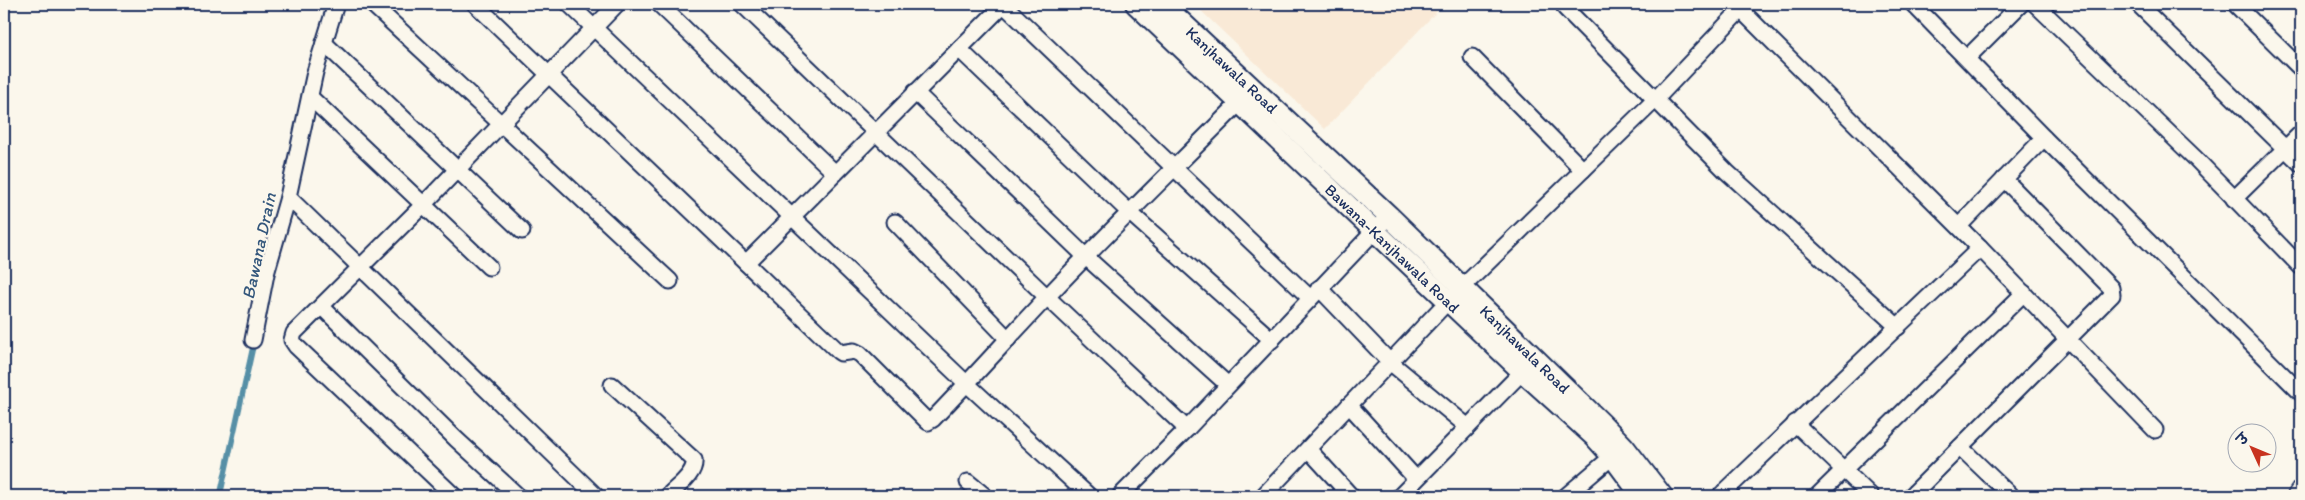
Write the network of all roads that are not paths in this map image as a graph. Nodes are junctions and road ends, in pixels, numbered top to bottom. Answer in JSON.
{"nodes":[{"id":1,"x":336,"y":4,"type":"edge"},
{"id":2,"x":372,"y":4,"type":"edge"},
{"id":3,"x":475,"y":4,"type":"edge"},
{"id":4,"x":569,"y":4,"type":"edge"},
{"id":5,"x":617,"y":4,"type":"edge"},
{"id":6,"x":660,"y":4,"type":"edge"},
{"id":7,"x":742,"y":4,"type":"edge"},
{"id":8,"x":1004,"y":4,"type":"edge"},
{"id":9,"x":1136,"y":4,"type":"edge"},
{"id":10,"x":1162,"y":4,"type":"edge"},
{"id":11,"x":1913,"y":4,"type":"edge"},
{"id":12,"x":2021,"y":4,"type":"edge"},
{"id":13,"x":2035,"y":4,"type":"edge"},
{"id":14,"x":2138,"y":4,"type":"edge"},
{"id":15,"x":2236,"y":4,"type":"edge"},
{"id":16,"x":1741,"y":6,"type":"edge"},
{"id":17,"x":1565,"y":8,"type":"dead end"},
{"id":18,"x":594,"y":27,"type":"junction"},
{"id":19,"x":324,"y":43,"type":"junction"},
{"id":20,"x":958,"y":49,"type":"junction"},
{"id":21,"x":1472,"y":57,"type":"dead end"},
{"id":22,"x":1967,"y":58,"type":"junction"},
{"id":23,"x":2301,"y":69,"type":"edge"},
{"id":24,"x":548,"y":74,"type":"junction"},
{"id":25,"x":915,"y":92,"type":"junction"},
{"id":26,"x":310,"y":97,"type":"junction"},
{"id":27,"x":1246,"y":97,"type":"junction"},
{"id":28,"x":1655,"y":100,"type":"junction"},
{"id":29,"x":500,"y":124,"type":"junction"},
{"id":30,"x":876,"y":133,"type":"junction"},
{"id":31,"x":2301,"y":133,"type":"edge"},
{"id":32,"x":2044,"y":138,"type":"junction"},
{"id":33,"x":2286,"y":148,"type":"junction"},
{"id":34,"x":2301,"y":164,"type":"edge"},
{"id":35,"x":1174,"y":168,"type":"junction"},
{"id":36,"x":458,"y":169,"type":"junction"},
{"id":37,"x":1583,"y":170,"type":"junction"},
{"id":38,"x":835,"y":173,"type":"junction"},
{"id":39,"x":2004,"y":180,"type":"junction"},
{"id":40,"x":288,"y":197,"type":"junction"},
{"id":41,"x":2234,"y":199,"type":"junction"},
{"id":42,"x":423,"y":205,"type":"junction"},
{"id":43,"x":1130,"y":212,"type":"junction"},
{"id":44,"x":792,"y":216,"type":"junction"},
{"id":45,"x":895,"y":222,"type":"dead end"},
{"id":46,"x":1382,"y":222,"type":"junction"},
{"id":47,"x":1958,"y":226,"type":"junction"},
{"id":48,"x":522,"y":231,"type":"dead end"},
{"id":49,"x":1980,"y":248,"type":"junction"},
{"id":50,"x":1086,"y":257,"type":"junction"},
{"id":51,"x":746,"y":263,"type":"junction"},
{"id":52,"x":490,"y":267,"type":"dead end"},
{"id":53,"x":2301,"y":267,"type":"edge"},
{"id":54,"x":361,"y":268,"type":"junction"},
{"id":55,"x":670,"y":281,"type":"dead end"},
{"id":56,"x":1314,"y":293,"type":"junction"},
{"id":57,"x":2024,"y":293,"type":"junction"},
{"id":58,"x":1455,"y":294,"type":"junction"},
{"id":59,"x":1046,"y":297,"type":"junction"},
{"id":60,"x":322,"y":307,"type":"junction"},
{"id":61,"x":1898,"y":327,"type":"junction"},
{"id":62,"x":1008,"y":339,"type":"junction"},
{"id":63,"x":253,"y":340,"type":"dead end"},
{"id":64,"x":1272,"y":340,"type":"junction"},
{"id":65,"x":2068,"y":340,"type":"junction"},
{"id":66,"x":1390,"y":362,"type":"junction"},
{"id":67,"x":1529,"y":365,"type":"junction"},
{"id":68,"x":967,"y":384,"type":"junction"},
{"id":69,"x":612,"y":385,"type":"dead end"},
{"id":70,"x":1228,"y":385,"type":"junction"},
{"id":71,"x":2301,"y":393,"type":"edge"},
{"id":72,"x":1349,"y":406,"type":"junction"},
{"id":73,"x":1795,"y":423,"type":"junction"},
{"id":74,"x":1468,"y":427,"type":"junction"},
{"id":75,"x":1187,"y":430,"type":"junction"},
{"id":76,"x":2155,"y":430,"type":"dead end"},
{"id":77,"x":1960,"y":447,"type":"junction"},
{"id":78,"x":1308,"y":449,"type":"junction"},
{"id":79,"x":1618,"y":452,"type":"junction"},
{"id":80,"x":1844,"y":470,"type":"junction"},
{"id":81,"x":1416,"y":479,"type":"junction"},
{"id":82,"x":968,"y":482,"type":"dead end"},
{"id":83,"x":2301,"y":490,"type":"edge"},
{"id":84,"x":454,"y":496,"type":"edge"},
{"id":85,"x":518,"y":496,"type":"edge"},
{"id":86,"x":596,"y":496,"type":"edge"},
{"id":87,"x":668,"y":496,"type":"edge"},
{"id":88,"x":985,"y":496,"type":"edge"},
{"id":89,"x":1089,"y":496,"type":"edge"},
{"id":90,"x":1120,"y":496,"type":"edge"},
{"id":91,"x":1263,"y":496,"type":"edge"},
{"id":92,"x":1351,"y":496,"type":"edge"},
{"id":93,"x":1400,"y":496,"type":"edge"},
{"id":94,"x":1566,"y":496,"type":"edge"},
{"id":95,"x":1642,"y":496,"type":"edge"},
{"id":96,"x":1662,"y":496,"type":"edge"},
{"id":97,"x":1720,"y":496,"type":"edge"},
{"id":98,"x":1817,"y":496,"type":"edge"},
{"id":99,"x":1872,"y":496,"type":"edge"},
{"id":100,"x":1911,"y":496,"type":"edge"},
{"id":101,"x":2011,"y":496,"type":"edge"},
{"id":102,"x":2297,"y":496,"type":"edge"}],
"edges":[{"from":1,"to":19,"type":"street"},
{"from":2,"to":29,"type":"street"},
{"from":3,"to":24,"type":"street"},
{"from":4,"to":18,"type":"street"},
{"from":5,"to":18,"type":"street"},
{"from":6,"to":38,"type":"street"},
{"from":7,"to":30,"type":"street"},
{"from":8,"to":20,"type":"street"},
{"from":8,"to":35,"type":"street"},
{"from":9,"to":27,"type":"main road","name":"Bawana-Kanjhawala Road"},
{"from":10,"to":27,"type":"main road","name":"Kanjhawala Road"},
{"from":11,"to":22,"type":"street"},
{"from":12,"to":22,"type":"street"},
{"from":13,"to":41,"type":"street"},
{"from":14,"to":33,"type":"street"},
{"from":15,"to":23,"type":"street"},
{"from":16,"to":28,"type":"street"},
{"from":16,"to":47,"type":"street"},
{"from":17,"to":28,"type":"street"},
{"from":18,"to":24,"type":"street"},
{"from":18,"to":44,"type":"street"},
{"from":19,"to":26,"type":"street"},
{"from":19,"to":36,"type":"street"},
{"from":20,"to":25,"type":"street"},
{"from":20,"to":43,"type":"street"},
{"from":21,"to":37,"type":"street"},
{"from":22,"to":32,"type":"street"},
{"from":24,"to":29,"type":"street"},
{"from":24,"to":51,"type":"street"},
{"from":25,"to":30,"type":"street"},
{"from":25,"to":50,"type":"street"},
{"from":26,"to":40,"type":"street"},
{"from":26,"to":42,"type":"street"},
{"from":27,"to":35,"type":"street"},
{"from":27,"to":46,"type":"main road","name":"Bawana-Kanjhawala Road"},
{"from":28,"to":37,"type":"street"},
{"from":28,"to":61,"type":"street"},
{"from":29,"to":36,"type":"street"},
{"from":29,"to":55,"type":"street"},
{"from":30,"to":38,"type":"street"},
{"from":30,"to":59,"type":"street"},
{"from":31,"to":33,"type":"street"},
{"from":32,"to":39,"type":"street"},
{"from":32,"to":71,"type":"street"},
{"from":33,"to":34,"type":"street"},
{"from":33,"to":41,"type":"street"},
{"from":35,"to":43,"type":"street"},
{"from":35,"to":56,"type":"street"},
{"from":36,"to":42,"type":"street"},
{"from":36,"to":48,"type":"street"},
{"from":37,"to":58,"type":"street"},
{"from":38,"to":44,"type":"street"},
{"from":39,"to":47,"type":"street"},
{"from":39,"to":65,"type":"street"},
{"from":40,"to":54,"type":"street"},
{"from":40,"to":63,"type":"street"},
{"from":41,"to":53,"type":"street"},
{"from":42,"to":52,"type":"street"},
{"from":42,"to":54,"type":"street"},
{"from":43,"to":50,"type":"street"},
{"from":43,"to":64,"type":"street"},
{"from":44,"to":51,"type":"street"},
{"from":44,"to":68,"type":"street"},
{"from":45,"to":62,"type":"street"},
{"from":46,"to":56,"type":"street"},
{"from":46,"to":58,"type":"main road","name":"Bawana-Kanjhawala Road"},
{"from":47,"to":49,"type":"street"},
{"from":49,"to":57,"type":"street"},
{"from":49,"to":61,"type":"street"},
{"from":50,"to":59,"type":"street"},
{"from":50,"to":70,"type":"street"},
{"from":51,"to":68,"type":"street"},
{"from":54,"to":60,"type":"street"},
{"from":54,"to":86,"type":"street"},
{"from":56,"to":64,"type":"street"},
{"from":56,"to":66,"type":"street"},
{"from":57,"to":65,"type":"street"},
{"from":57,"to":80,"type":"street"},
{"from":58,"to":66,"type":"street"},
{"from":58,"to":67,"type":"main road","name":"Bawana-Kanjhawala Road"},
{"from":59,"to":62,"type":"street"},
{"from":59,"to":75,"type":"street"},
{"from":60,"to":84,"type":"street"},
{"from":60,"to":85,"type":"street"},
{"from":61,"to":73,"type":"street"},
{"from":62,"to":68,"type":"street"},
{"from":64,"to":70,"type":"street"},
{"from":65,"to":76,"type":"street"},
{"from":65,"to":77,"type":"street"},
{"from":66,"to":72,"type":"street"},
{"from":66,"to":74,"type":"street"},
{"from":67,"to":74,"type":"street"},
{"from":67,"to":79,"type":"main road","name":"Bawana-Kanjhawala Road"},
{"from":68,"to":89,"type":"street"},
{"from":69,"to":87,"type":"street"},
{"from":70,"to":75,"type":"street"},
{"from":72,"to":78,"type":"street"},
{"from":72,"to":81,"type":"street"},
{"from":73,"to":80,"type":"street"},
{"from":73,"to":97,"type":"street"},
{"from":74,"to":81,"type":"street"},
{"from":75,"to":90,"type":"street"},
{"from":77,"to":100,"type":"street"},
{"from":77,"to":101,"type":"street"},
{"from":78,"to":91,"type":"street"},
{"from":78,"to":92,"type":"street"},
{"from":79,"to":94,"type":"street"},
{"from":79,"to":95,"type":"main road","name":"Bawana-Kanjhawala Road"},
{"from":79,"to":96,"type":"main road"},
{"from":80,"to":98,"type":"street"},
{"from":80,"to":99,"type":"street"},
{"from":81,"to":93,"type":"street"},
{"from":82,"to":88,"type":"street"},
{"from":83,"to":102,"type":"street"}]}
